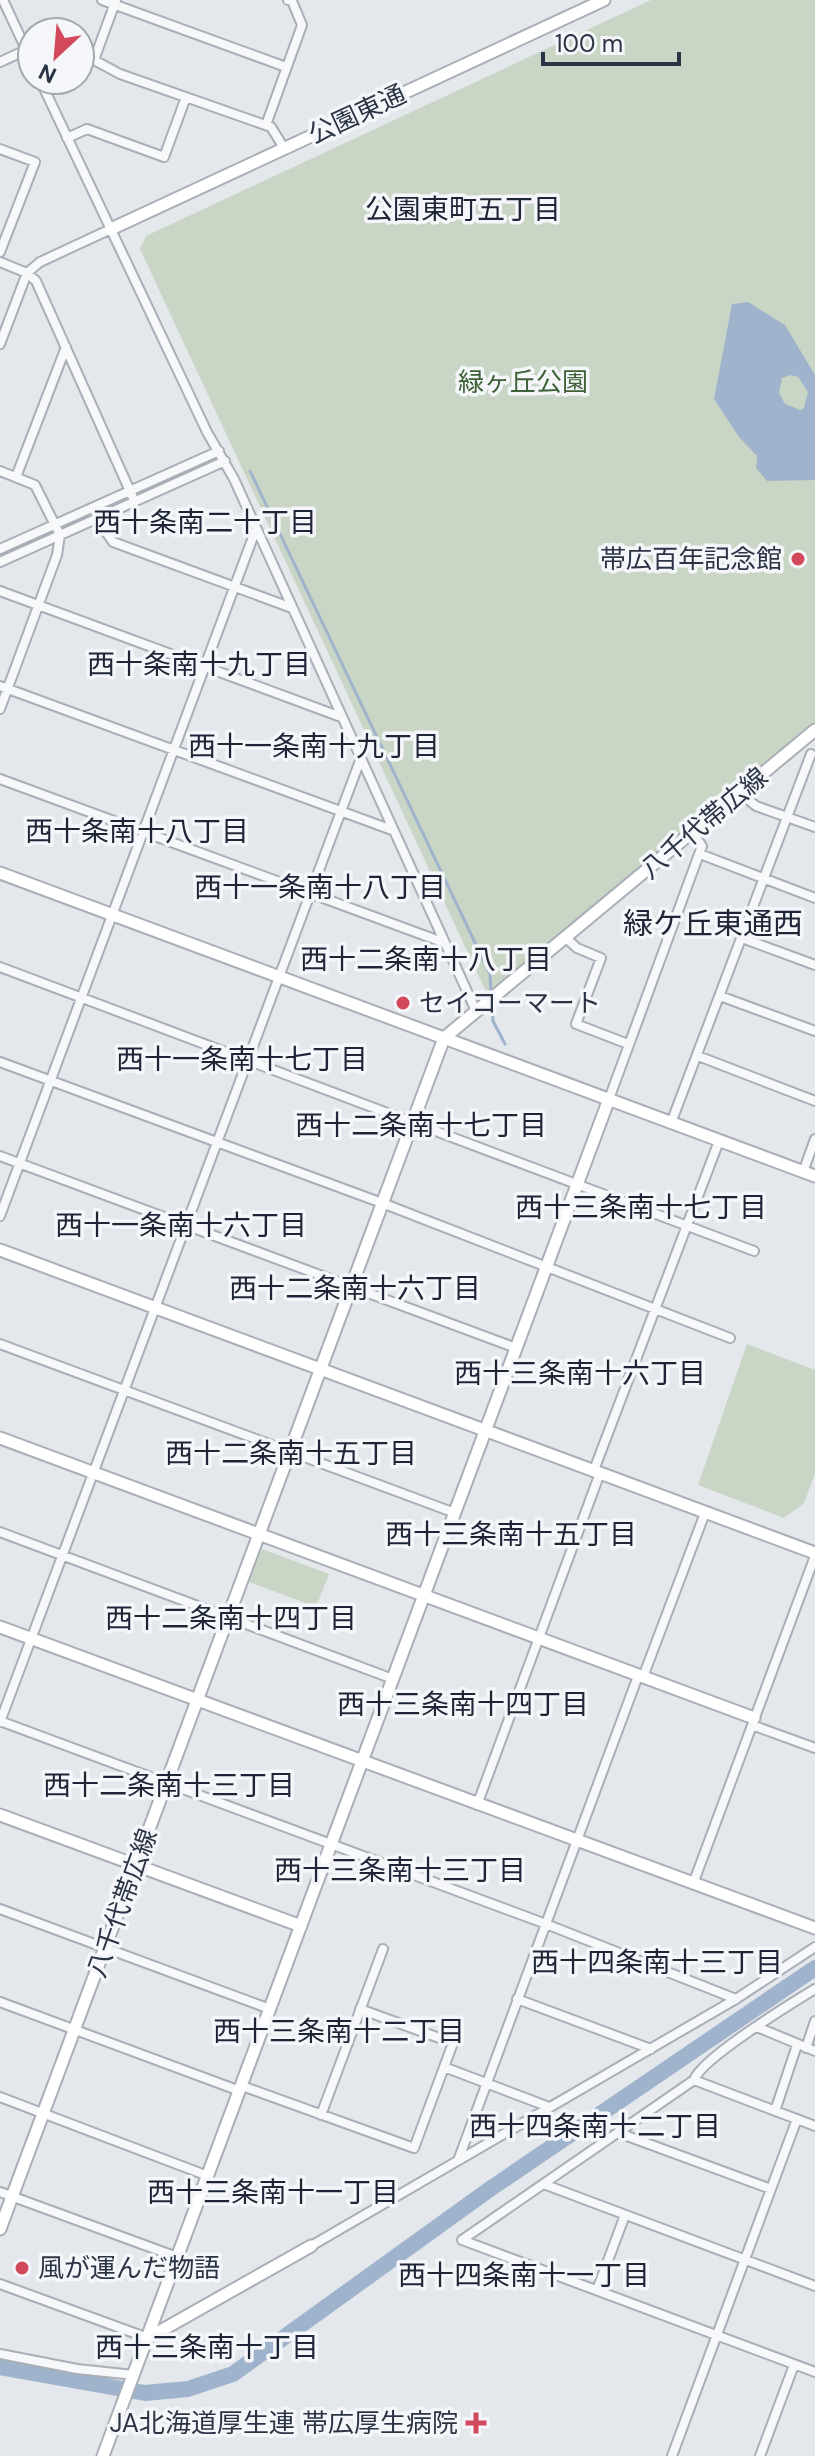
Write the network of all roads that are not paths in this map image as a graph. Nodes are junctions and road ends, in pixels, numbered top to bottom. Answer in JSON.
{"nodes":[{"id":1,"x":3,"y":0,"type":"edge"},
{"id":2,"x":102,"y":0,"type":"edge"},
{"id":3,"x":288,"y":0,"type":"edge"},
{"id":4,"x":604,"y":0,"type":"edge"},
{"id":5,"x":115,"y":2,"type":"edge"},
{"id":6,"x":16,"y":28,"type":"edge"},
{"id":7,"x":286,"y":67,"type":"junction"},
{"id":8,"x":47,"y":96,"type":"edge"},
{"id":9,"x":186,"y":97,"type":"junction"},
{"id":10,"x":266,"y":125,"type":"junction"},
{"id":11,"x":67,"y":138,"type":"junction"},
{"id":12,"x":284,"y":148,"type":"junction"},
{"id":13,"x":0,"y":149,"type":"edge"},
{"id":14,"x":111,"y":229,"type":"junction"},
{"id":15,"x":0,"y":252,"type":"edge"},
{"id":16,"x":0,"y":262,"type":"edge"},
{"id":17,"x":27,"y":273,"type":"junction"},
{"id":18,"x":2,"y":332,"type":"edge"},
{"id":19,"x":0,"y":344,"type":"edge"},
{"id":20,"x":66,"y":347,"type":"junction"},
{"id":21,"x":219,"y":451,"type":"junction"},
{"id":22,"x":225,"y":461,"type":"junction"},
{"id":23,"x":0,"y":471,"type":"edge"},
{"id":24,"x":16,"y":477,"type":"junction"},
{"id":25,"x":130,"y":490,"type":"junction"},
{"id":26,"x":134,"y":500,"type":"junction"},
{"id":27,"x":97,"y":519,"type":"junction"},
{"id":28,"x":55,"y":525,"type":"junction"},
{"id":29,"x":256,"y":529,"type":"junction"},
{"id":30,"x":60,"y":535,"type":"junction"},
{"id":31,"x":0,"y":549,"type":"edge"},
{"id":32,"x":0,"y":562,"type":"edge"},
{"id":33,"x":234,"y":586,"type":"junction"},
{"id":34,"x":0,"y":591,"type":"edge"},
{"id":35,"x":39,"y":606,"type":"junction"},
{"id":36,"x":292,"y":608,"type":"junction"},
{"id":37,"x":205,"y":666,"type":"junction"},
{"id":38,"x":4,"y":688,"type":"edge"},
{"id":39,"x":0,"y":709,"type":"edge"},
{"id":40,"x":341,"y":717,"type":"junction"},
{"id":41,"x":815,"y":730,"type":"edge"},
{"id":42,"x":800,"y":743,"type":"junction"},
{"id":43,"x":173,"y":749,"type":"junction"},
{"id":44,"x":813,"y":755,"type":"edge"},
{"id":45,"x":361,"y":758,"type":"junction"},
{"id":46,"x":0,"y":779,"type":"edge"},
{"id":47,"x":740,"y":793,"type":"junction"},
{"id":48,"x":339,"y":811,"type":"junction"},
{"id":49,"x":787,"y":817,"type":"junction"},
{"id":50,"x":815,"y":827,"type":"edge"},
{"id":51,"x":392,"y":830,"type":"junction"},
{"id":52,"x":142,"y":832,"type":"junction"},
{"id":53,"x":692,"y":832,"type":"junction"},
{"id":54,"x":700,"y":854,"type":"junction"},
{"id":55,"x":0,"y":873,"type":"edge"},
{"id":56,"x":764,"y":879,"type":"junction"},
{"id":57,"x":309,"y":894,"type":"junction"},
{"id":58,"x":815,"y":898,"type":"edge"},
{"id":59,"x":111,"y":915,"type":"junction"},
{"id":60,"x":565,"y":937,"type":"junction"},
{"id":61,"x":742,"y":938,"type":"junction"},
{"id":62,"x":445,"y":943,"type":"junction"},
{"id":63,"x":815,"y":965,"type":"edge"},
{"id":64,"x":0,"y":967,"type":"edge"},
{"id":65,"x":276,"y":978,"type":"junction"},
{"id":66,"x":720,"y":996,"type":"junction"},
{"id":67,"x":81,"y":998,"type":"junction"},
{"id":68,"x":476,"y":1011,"type":"junction"},
{"id":69,"x":815,"y":1031,"type":"edge"},
{"id":70,"x":444,"y":1038,"type":"junction"},
{"id":71,"x":628,"y":1044,"type":"junction"},
{"id":72,"x":698,"y":1056,"type":"junction"},
{"id":73,"x":247,"y":1059,"type":"junction"},
{"id":74,"x":0,"y":1062,"type":"edge"},
{"id":75,"x":50,"y":1080,"type":"junction"},
{"id":76,"x":609,"y":1099,"type":"junction"},
{"id":77,"x":815,"y":1101,"type":"edge"},
{"id":78,"x":412,"y":1121,"type":"junction"},
{"id":79,"x":671,"y":1123,"type":"junction"},
{"id":80,"x":815,"y":1139,"type":"edge"},
{"id":81,"x":719,"y":1141,"type":"junction"},
{"id":82,"x":215,"y":1142,"type":"junction"},
{"id":83,"x":0,"y":1156,"type":"edge"},
{"id":84,"x":20,"y":1164,"type":"junction"},
{"id":85,"x":803,"y":1172,"type":"junction"},
{"id":86,"x":815,"y":1176,"type":"edge"},
{"id":87,"x":577,"y":1183,"type":"junction"},
{"id":88,"x":382,"y":1203,"type":"junction"},
{"id":89,"x":0,"y":1216,"type":"edge"},
{"id":90,"x":185,"y":1224,"type":"junction"},
{"id":91,"x":687,"y":1226,"type":"junction"},
{"id":92,"x":0,"y":1250,"type":"edge"},
{"id":93,"x":754,"y":1251,"type":"dead end"},
{"id":94,"x":547,"y":1265,"type":"junction"},
{"id":95,"x":352,"y":1286,"type":"junction"},
{"id":96,"x":155,"y":1307,"type":"junction"},
{"id":97,"x":658,"y":1308,"type":"junction"},
{"id":98,"x":730,"y":1338,"type":"dead end"},
{"id":99,"x":0,"y":1344,"type":"edge"},
{"id":100,"x":516,"y":1348,"type":"junction"},
{"id":101,"x":321,"y":1368,"type":"junction"},
{"id":102,"x":123,"y":1390,"type":"junction"},
{"id":103,"x":485,"y":1430,"type":"junction"},
{"id":104,"x":0,"y":1438,"type":"edge"},
{"id":105,"x":289,"y":1452,"type":"junction"},
{"id":106,"x":597,"y":1472,"type":"junction"},
{"id":107,"x":93,"y":1473,"type":"junction"},
{"id":108,"x":455,"y":1513,"type":"junction"},
{"id":109,"x":705,"y":1513,"type":"junction"},
{"id":110,"x":0,"y":1532,"type":"edge"},
{"id":111,"x":258,"y":1534,"type":"junction"},
{"id":112,"x":815,"y":1554,"type":"edge"},
{"id":113,"x":62,"y":1555,"type":"junction"},
{"id":114,"x":424,"y":1596,"type":"junction"},
{"id":115,"x":228,"y":1617,"type":"junction"},
{"id":116,"x":0,"y":1627,"type":"edge"},
{"id":117,"x":537,"y":1638,"type":"junction"},
{"id":118,"x":32,"y":1639,"type":"junction"},
{"id":119,"x":640,"y":1676,"type":"junction"},
{"id":120,"x":393,"y":1679,"type":"junction"},
{"id":121,"x":197,"y":1700,"type":"junction"},
{"id":122,"x":0,"y":1722,"type":"edge"},
{"id":123,"x":753,"y":1722,"type":"junction"},
{"id":124,"x":815,"y":1748,"type":"edge"},
{"id":125,"x":361,"y":1761,"type":"junction"},
{"id":126,"x":166,"y":1782,"type":"junction"},
{"id":127,"x":477,"y":1805,"type":"junction"},
{"id":128,"x":0,"y":1815,"type":"edge"},
{"id":129,"x":576,"y":1842,"type":"junction"},
{"id":130,"x":331,"y":1846,"type":"junction"},
{"id":131,"x":136,"y":1865,"type":"junction"},
{"id":132,"x":693,"y":1884,"type":"junction"},
{"id":133,"x":0,"y":1909,"type":"edge"},
{"id":134,"x":546,"y":1924,"type":"junction"},
{"id":135,"x":301,"y":1926,"type":"junction"},
{"id":136,"x":815,"y":1928,"type":"edge"},
{"id":137,"x":815,"y":1947,"type":"edge"},
{"id":138,"x":105,"y":1948,"type":"junction"},
{"id":139,"x":383,"y":1949,"type":"dead end"},
{"id":140,"x":815,"y":1989,"type":"edge"},
{"id":141,"x":517,"y":1999,"type":"junction"},
{"id":142,"x":736,"y":1999,"type":"junction"},
{"id":143,"x":0,"y":2002,"type":"edge"},
{"id":144,"x":270,"y":2009,"type":"junction"},
{"id":145,"x":360,"y":2009,"type":"junction"},
{"id":146,"x":815,"y":2021,"type":"edge"},
{"id":147,"x":757,"y":2027,"type":"junction"},
{"id":148,"x":75,"y":2030,"type":"junction"},
{"id":149,"x":806,"y":2048,"type":"edge"},
{"id":150,"x":651,"y":2049,"type":"junction"},
{"id":151,"x":444,"y":2067,"type":"junction"},
{"id":152,"x":694,"y":2080,"type":"junction"},
{"id":153,"x":484,"y":2082,"type":"junction"},
{"id":154,"x":241,"y":2088,"type":"junction"},
{"id":155,"x":0,"y":2097,"type":"edge"},
{"id":156,"x":549,"y":2107,"type":"junction"},
{"id":157,"x":775,"y":2111,"type":"junction"},
{"id":158,"x":43,"y":2113,"type":"junction"},
{"id":159,"x":321,"y":2115,"type":"junction"},
{"id":160,"x":797,"y":2119,"type":"junction"},
{"id":161,"x":815,"y":2126,"type":"edge"},
{"id":162,"x":619,"y":2133,"type":"junction"},
{"id":163,"x":458,"y":2160,"type":"junction"},
{"id":164,"x":208,"y":2176,"type":"junction"},
{"id":165,"x":546,"y":2185,"type":"junction"},
{"id":166,"x":771,"y":2189,"type":"junction"},
{"id":167,"x":6,"y":2194,"type":"edge"},
{"id":168,"x":625,"y":2215,"type":"junction"},
{"id":169,"x":0,"y":2229,"type":"edge"},
{"id":170,"x":311,"y":2246,"type":"joint"},
{"id":171,"x":177,"y":2257,"type":"junction"},
{"id":172,"x":745,"y":2261,"type":"junction"},
{"id":173,"x":0,"y":2284,"type":"edge"},
{"id":174,"x":815,"y":2286,"type":"edge"},
{"id":175,"x":597,"y":2290,"type":"junction"},
{"id":176,"x":717,"y":2334,"type":"junction"},
{"id":177,"x":148,"y":2338,"type":"junction"},
{"id":178,"x":0,"y":2354,"type":"edge"},
{"id":179,"x":794,"y":2365,"type":"junction"},
{"id":180,"x":815,"y":2372,"type":"edge"},
{"id":181,"x":132,"y":2379,"type":"junction"},
{"id":182,"x":103,"y":2456,"type":"edge"},
{"id":183,"x":672,"y":2456,"type":"edge"},
{"id":184,"x":760,"y":2456,"type":"edge"}],
"edges":[{"from":1,"to":6,"type":"street"},
{"from":2,"to":5,"type":"street"},
{"from":3,"to":7,"type":"street"},
{"from":4,"to":12,"type":"street","name":"公園東通"},
{"from":5,"to":7,"type":"street"},
{"from":5,"to":9,"type":"street"},
{"from":7,"to":10,"type":"street"},
{"from":8,"to":11,"type":"street"},
{"from":9,"to":10,"type":"street"},
{"from":9,"to":11,"type":"street"},
{"from":10,"to":12,"type":"street"},
{"from":11,"to":14,"type":"street"},
{"from":12,"to":14,"type":"street","name":"公園東通"},
{"from":13,"to":15,"type":"street"},
{"from":14,"to":17,"type":"street"},
{"from":14,"to":21,"type":"street"},
{"from":16,"to":17,"type":"street"},
{"from":17,"to":18,"type":"street"},
{"from":17,"to":20,"type":"street"},
{"from":18,"to":19,"type":"street"},
{"from":20,"to":24,"type":"street"},
{"from":20,"to":25,"type":"street"},
{"from":21,"to":22,"type":"street"},
{"from":21,"to":25,"type":"street"},
{"from":22,"to":26,"type":"street"},
{"from":22,"to":29,"type":"street"},
{"from":23,"to":24,"type":"street"},
{"from":24,"to":28,"type":"street"},
{"from":25,"to":26,"type":"street"},
{"from":25,"to":28,"type":"street"},
{"from":26,"to":27,"type":"street"},
{"from":27,"to":30,"type":"street"},
{"from":27,"to":33,"type":"street"},
{"from":28,"to":30,"type":"street"},
{"from":28,"to":31,"type":"street"},
{"from":29,"to":33,"type":"street"},
{"from":29,"to":36,"type":"street"},
{"from":30,"to":32,"type":"street"},
{"from":30,"to":35,"type":"street"},
{"from":33,"to":36,"type":"street"},
{"from":33,"to":37,"type":"street"},
{"from":34,"to":35,"type":"street"},
{"from":35,"to":37,"type":"street"},
{"from":35,"to":38,"type":"street"},
{"from":36,"to":40,"type":"street"},
{"from":37,"to":40,"type":"street"},
{"from":37,"to":43,"type":"street"},
{"from":38,"to":39,"type":"street"},
{"from":38,"to":43,"type":"street"},
{"from":40,"to":45,"type":"street"},
{"from":41,"to":42,"type":"street","name":"八千代帯広線"},
{"from":42,"to":44,"type":"street"},
{"from":42,"to":47,"type":"street","name":"八千代帯広線"},
{"from":43,"to":48,"type":"street"},
{"from":43,"to":52,"type":"street"},
{"from":44,"to":49,"type":"street"},
{"from":45,"to":48,"type":"street"},
{"from":45,"to":51,"type":"street"},
{"from":46,"to":52,"type":"street"},
{"from":47,"to":49,"type":"street"},
{"from":47,"to":53,"type":"street","name":"八千代帯広線"},
{"from":48,"to":51,"type":"street"},
{"from":48,"to":57,"type":"street"},
{"from":49,"to":50,"type":"street"},
{"from":49,"to":56,"type":"street"},
{"from":51,"to":62,"type":"street"},
{"from":52,"to":57,"type":"street"},
{"from":52,"to":59,"type":"street"},
{"from":53,"to":54,"type":"street"},
{"from":53,"to":60,"type":"street","name":"八千代帯広線"},
{"from":54,"to":56,"type":"street"},
{"from":54,"to":71,"type":"street"},
{"from":55,"to":59,"type":"street"},
{"from":56,"to":58,"type":"street"},
{"from":56,"to":61,"type":"street"},
{"from":57,"to":62,"type":"street"},
{"from":57,"to":65,"type":"street"},
{"from":59,"to":65,"type":"street"},
{"from":59,"to":67,"type":"street"},
{"from":60,"to":68,"type":"street","name":"八千代帯広線"},
{"from":60,"to":71,"type":"street"},
{"from":61,"to":63,"type":"street"},
{"from":61,"to":66,"type":"street"},
{"from":62,"to":68,"type":"street"},
{"from":64,"to":67,"type":"street"},
{"from":65,"to":70,"type":"street"},
{"from":65,"to":73,"type":"street"},
{"from":66,"to":69,"type":"street"},
{"from":66,"to":72,"type":"street"},
{"from":67,"to":73,"type":"street"},
{"from":67,"to":75,"type":"street"},
{"from":68,"to":70,"type":"street","name":"八千代帯広線"},
{"from":70,"to":76,"type":"street"},
{"from":70,"to":78,"type":"street","name":"八千代帯広線"},
{"from":71,"to":76,"type":"street"},
{"from":72,"to":77,"type":"street"},
{"from":72,"to":79,"type":"street"},
{"from":73,"to":78,"type":"street"},
{"from":73,"to":82,"type":"street"},
{"from":74,"to":75,"type":"street"},
{"from":75,"to":82,"type":"street"},
{"from":75,"to":84,"type":"street"},
{"from":76,"to":79,"type":"street"},
{"from":76,"to":87,"type":"street"},
{"from":78,"to":87,"type":"street"},
{"from":78,"to":88,"type":"street","name":"八千代帯広線"},
{"from":79,"to":81,"type":"street"},
{"from":80,"to":85,"type":"street"},
{"from":81,"to":85,"type":"street"},
{"from":81,"to":91,"type":"street"},
{"from":82,"to":88,"type":"street"},
{"from":82,"to":90,"type":"street"},
{"from":83,"to":84,"type":"street"},
{"from":84,"to":89,"type":"street"},
{"from":84,"to":90,"type":"street"},
{"from":85,"to":86,"type":"street"},
{"from":87,"to":91,"type":"street"},
{"from":87,"to":94,"type":"street"},
{"from":88,"to":94,"type":"street"},
{"from":88,"to":95,"type":"street","name":"八千代帯広線"},
{"from":90,"to":95,"type":"street"},
{"from":90,"to":96,"type":"street"},
{"from":91,"to":93,"type":"street"},
{"from":91,"to":97,"type":"street"},
{"from":92,"to":96,"type":"street"},
{"from":94,"to":97,"type":"street"},
{"from":94,"to":100,"type":"street"},
{"from":95,"to":100,"type":"street"},
{"from":95,"to":101,"type":"street","name":"八千代帯広線"},
{"from":96,"to":101,"type":"street"},
{"from":96,"to":102,"type":"street"},
{"from":97,"to":98,"type":"street"},
{"from":97,"to":106,"type":"street"},
{"from":99,"to":102,"type":"street"},
{"from":100,"to":103,"type":"street"},
{"from":101,"to":103,"type":"street"},
{"from":101,"to":105,"type":"street","name":"八千代帯広線"},
{"from":102,"to":105,"type":"street"},
{"from":102,"to":107,"type":"street"},
{"from":103,"to":106,"type":"street"},
{"from":103,"to":108,"type":"street"},
{"from":104,"to":107,"type":"street"},
{"from":105,"to":108,"type":"street"},
{"from":105,"to":111,"type":"street","name":"八千代帯広線"},
{"from":106,"to":109,"type":"street"},
{"from":106,"to":117,"type":"street"},
{"from":107,"to":111,"type":"street"},
{"from":107,"to":113,"type":"street"},
{"from":108,"to":114,"type":"street"},
{"from":109,"to":112,"type":"street"},
{"from":109,"to":119,"type":"street"},
{"from":110,"to":113,"type":"street"},
{"from":111,"to":114,"type":"street"},
{"from":111,"to":115,"type":"street","name":"八千代帯広線"},
{"from":112,"to":123,"type":"street"},
{"from":113,"to":115,"type":"street"},
{"from":113,"to":118,"type":"street"},
{"from":114,"to":117,"type":"street"},
{"from":114,"to":120,"type":"street"},
{"from":115,"to":120,"type":"street"},
{"from":115,"to":121,"type":"street","name":"八千代帯広線"},
{"from":116,"to":118,"type":"street"},
{"from":117,"to":119,"type":"street"},
{"from":117,"to":127,"type":"street"},
{"from":118,"to":121,"type":"street"},
{"from":118,"to":122,"type":"street"},
{"from":119,"to":123,"type":"street"},
{"from":119,"to":129,"type":"street"},
{"from":120,"to":125,"type":"street"},
{"from":121,"to":125,"type":"street"},
{"from":121,"to":126,"type":"street","name":"八千代帯広線"},
{"from":122,"to":126,"type":"street"},
{"from":123,"to":124,"type":"street"},
{"from":123,"to":132,"type":"street"},
{"from":125,"to":127,"type":"street"},
{"from":125,"to":130,"type":"street"},
{"from":126,"to":130,"type":"street"},
{"from":126,"to":131,"type":"street","name":"八千代帯広線"},
{"from":127,"to":129,"type":"street"},
{"from":128,"to":131,"type":"street"},
{"from":129,"to":132,"type":"street"},
{"from":129,"to":134,"type":"street"},
{"from":130,"to":134,"type":"street"},
{"from":130,"to":135,"type":"street"},
{"from":131,"to":135,"type":"street"},
{"from":131,"to":138,"type":"street","name":"八千代帯広線"},
{"from":132,"to":136,"type":"street"},
{"from":133,"to":138,"type":"street"},
{"from":134,"to":141,"type":"street"},
{"from":134,"to":142,"type":"street"},
{"from":135,"to":144,"type":"street"},
{"from":137,"to":142,"type":"street"},
{"from":138,"to":144,"type":"street"},
{"from":138,"to":148,"type":"street","name":"八千代帯広線"},
{"from":139,"to":145,"type":"street"},
{"from":140,"to":147,"type":"street"},
{"from":141,"to":150,"type":"street"},
{"from":141,"to":153,"type":"street"},
{"from":142,"to":150,"type":"street"},
{"from":143,"to":148,"type":"street"},
{"from":144,"to":154,"type":"street"},
{"from":145,"to":151,"type":"street"},
{"from":145,"to":159,"type":"street"},
{"from":146,"to":149,"type":"street"},
{"from":147,"to":149,"type":"street"},
{"from":147,"to":152,"type":"street"},
{"from":148,"to":154,"type":"street"},
{"from":148,"to":158,"type":"street","name":"八千代帯広線"},
{"from":149,"to":157,"type":"street"},
{"from":150,"to":156,"type":"street"},
{"from":151,"to":153,"type":"street"},
{"from":151,"to":159,"type":"street"},
{"from":152,"to":157,"type":"street"},
{"from":152,"to":162,"type":"street"},
{"from":153,"to":156,"type":"street"},
{"from":153,"to":163,"type":"street"},
{"from":154,"to":159,"type":"street"},
{"from":154,"to":164,"type":"street"},
{"from":155,"to":158,"type":"street"},
{"from":156,"to":163,"type":"street"},
{"from":157,"to":160,"type":"street"},
{"from":158,"to":164,"type":"street"},
{"from":158,"to":167,"type":"street","name":"八千代帯広線"},
{"from":160,"to":161,"type":"street"},
{"from":160,"to":166,"type":"street"},
{"from":162,"to":165,"type":"street"},
{"from":162,"to":166,"type":"street"},
{"from":163,"to":170,"type":"street"},
{"from":164,"to":171,"type":"street"},
{"from":165,"to":168,"type":"street"},
{"from":165,"to":175,"type":"street"},
{"from":166,"to":172,"type":"street"},
{"from":167,"to":169,"type":"street","name":"八千代帯広線"},
{"from":167,"to":171,"type":"street"},
{"from":168,"to":172,"type":"street"},
{"from":168,"to":175,"type":"street"},
{"from":170,"to":177,"type":"street"},
{"from":171,"to":177,"type":"street"},
{"from":172,"to":174,"type":"street"},
{"from":172,"to":176,"type":"street"},
{"from":173,"to":177,"type":"street"},
{"from":175,"to":176,"type":"street"},
{"from":176,"to":179,"type":"street"},
{"from":176,"to":183,"type":"street"},
{"from":177,"to":181,"type":"street"},
{"from":178,"to":181,"type":"street"},
{"from":179,"to":180,"type":"street"},
{"from":179,"to":184,"type":"street"},
{"from":181,"to":182,"type":"street"}]}
